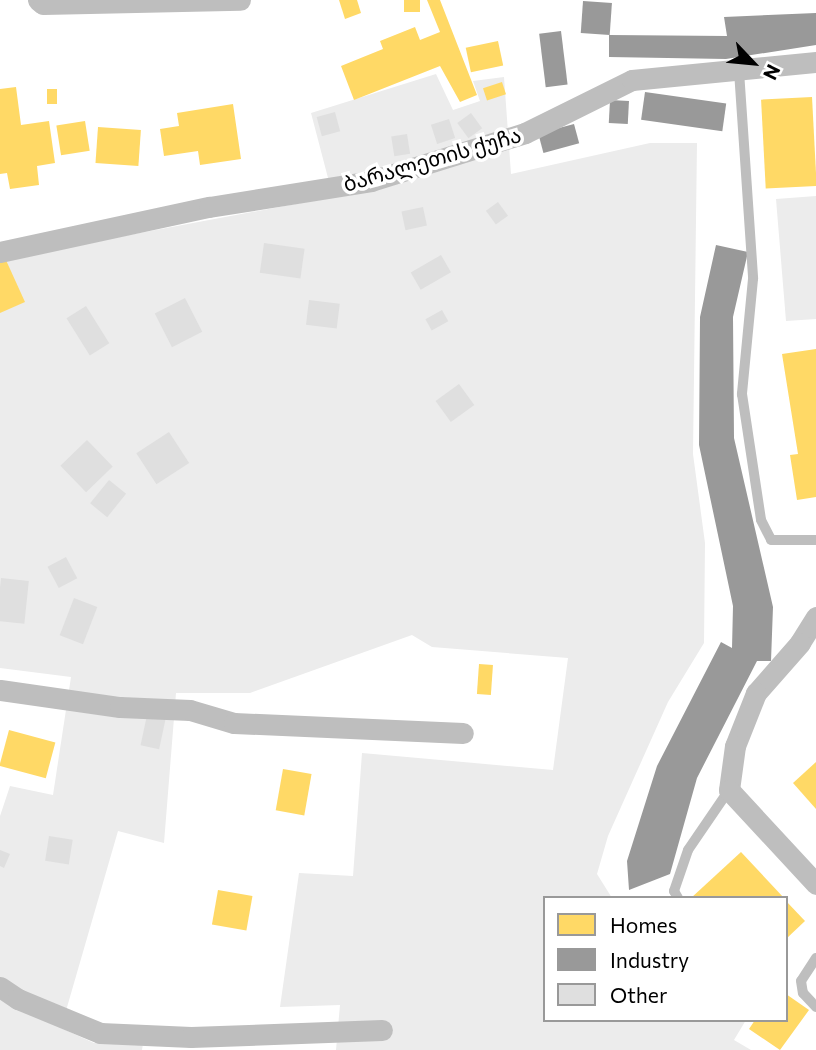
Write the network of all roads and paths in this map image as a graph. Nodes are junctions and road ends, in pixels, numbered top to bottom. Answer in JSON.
{"nodes":[{"id":1,"x":38,"y":0,"type":"edge"},
{"id":2,"x":240,"y":0,"type":"edge"},
{"id":3,"x":816,"y":62,"type":"edge"},
{"id":4,"x":739,"y":71,"type":"junction"},
{"id":5,"x":0,"y":252,"type":"edge"},
{"id":6,"x":816,"y":540,"type":"edge"},
{"id":7,"x":816,"y":617,"type":"edge"},
{"id":8,"x":0,"y":690,"type":"edge"},
{"id":9,"x":463,"y":733,"type":"dead end"},
{"id":10,"x":730,"y":790,"type":"junction"},
{"id":11,"x":816,"y":884,"type":"edge"},
{"id":12,"x":677,"y":896,"type":"edge"},
{"id":13,"x":816,"y":958,"type":"edge"},
{"id":14,"x":0,"y":987,"type":"edge"},
{"id":15,"x":816,"y":1007,"type":"edge"},
{"id":16,"x":382,"y":1030,"type":"dead end"}],
"edges":[{"from":1,"to":2,"type":"street"},
{"from":3,"to":4,"type":"street","name":"ბარალეთის ქუჩა"},
{"from":4,"to":5,"type":"street","name":"ბარალეთის ქუჩა"},
{"from":4,"to":6,"type":"lane"},
{"from":7,"to":10,"type":"street"},
{"from":8,"to":9,"type":"street"},
{"from":10,"to":11,"type":"street"},
{"from":10,"to":12,"type":"lane"},
{"from":13,"to":15,"type":"lane"},
{"from":14,"to":16,"type":"street"}]}
